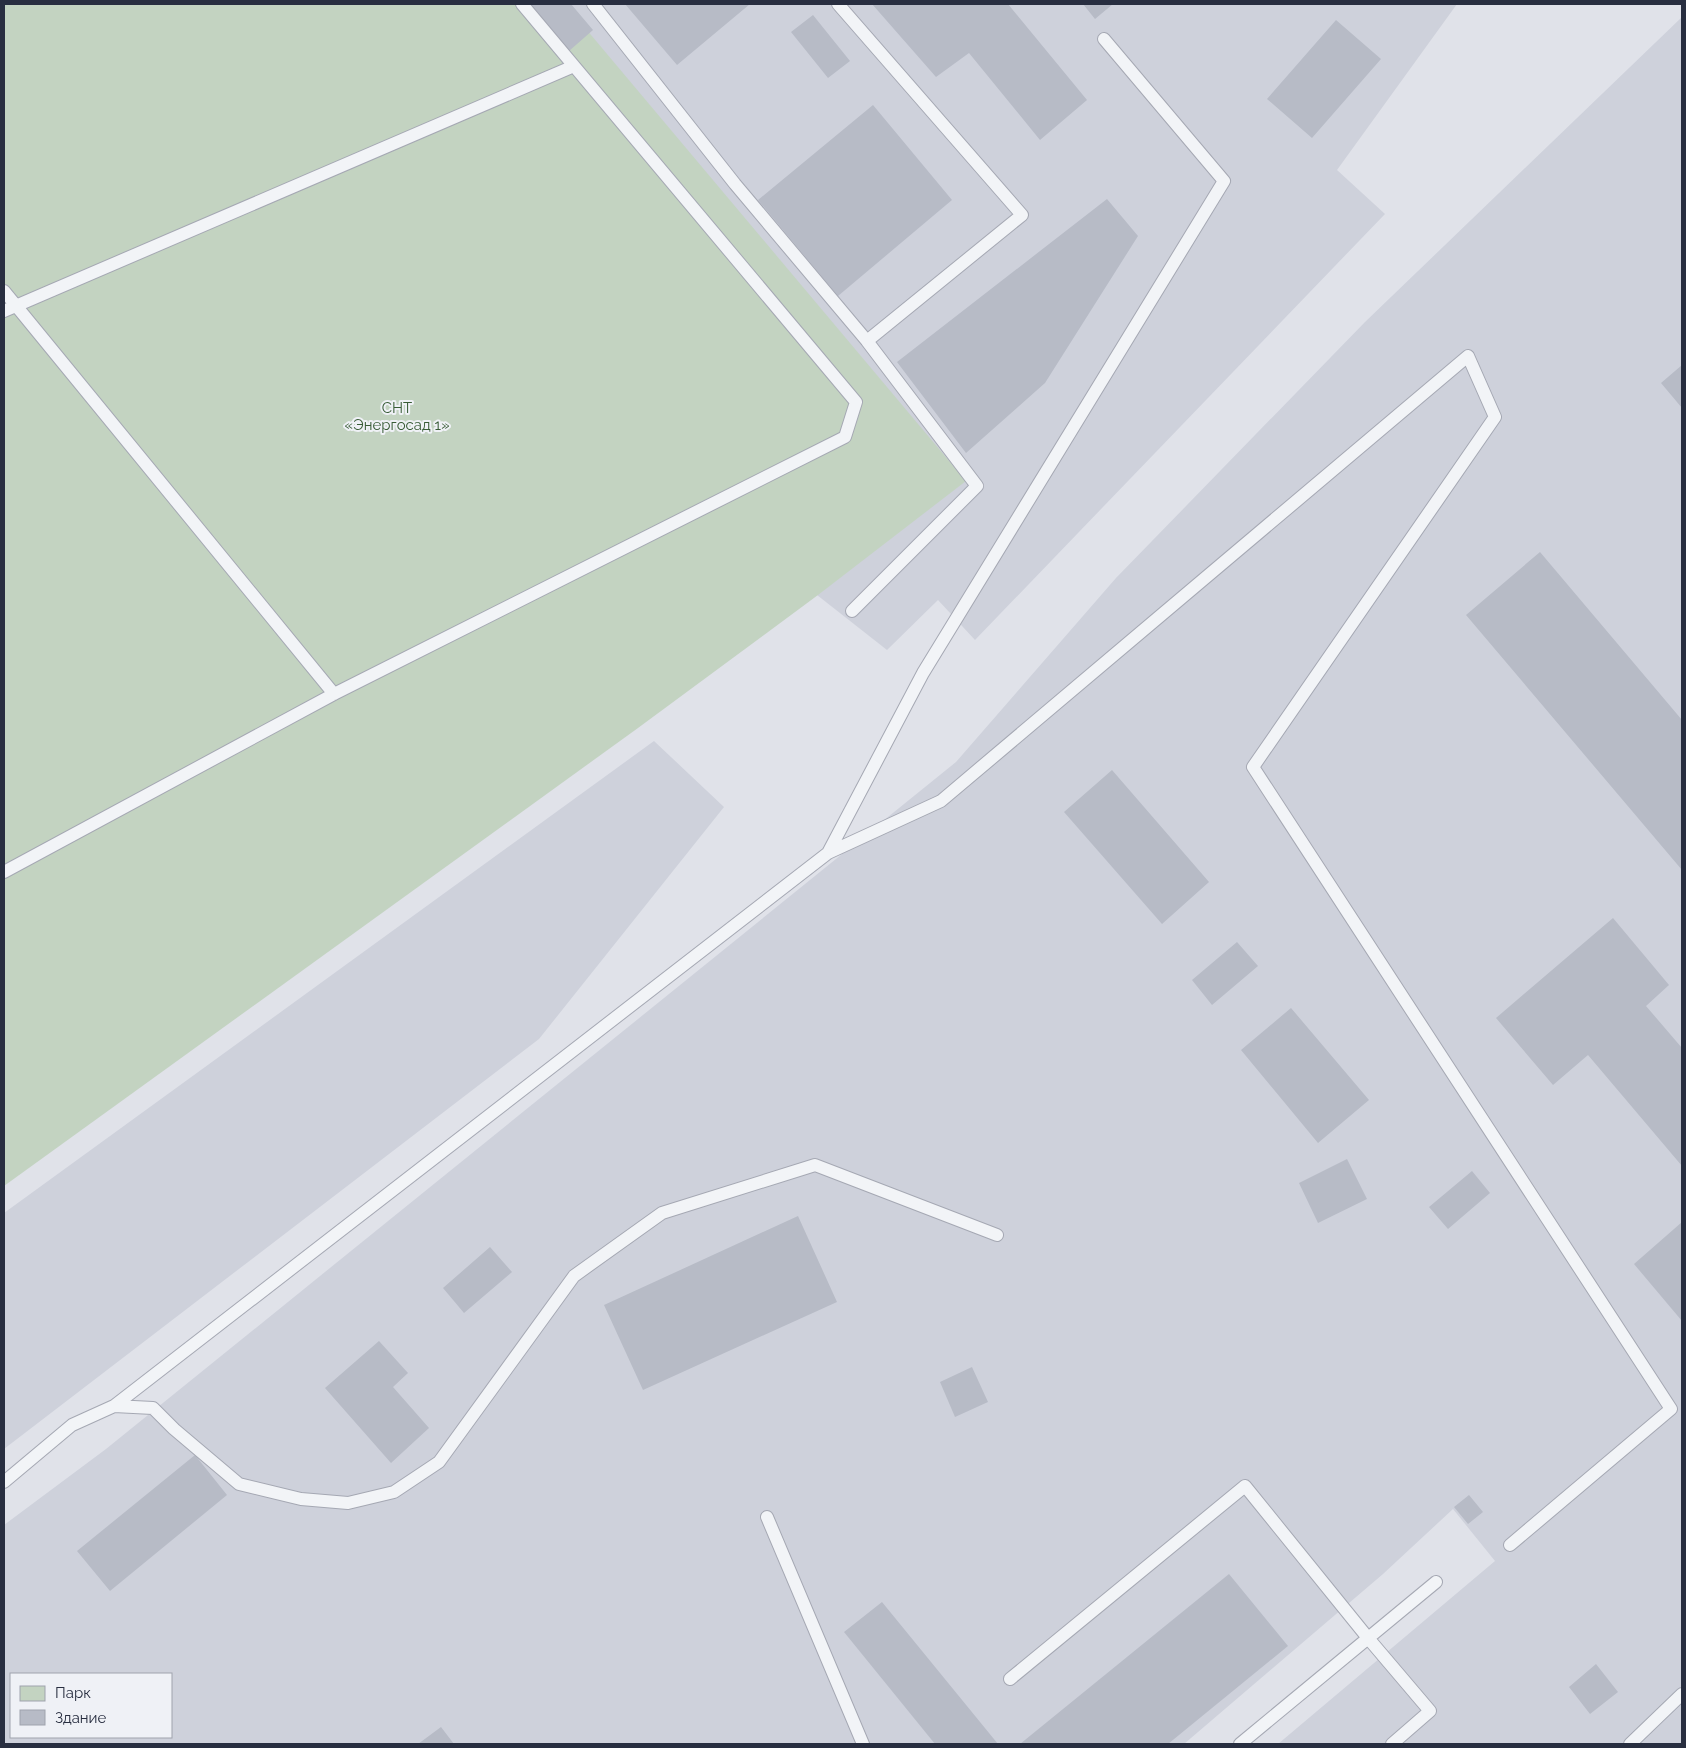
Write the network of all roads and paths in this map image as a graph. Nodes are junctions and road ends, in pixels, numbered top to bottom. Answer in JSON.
{"nodes":[{"id":1,"x":522,"y":4,"type":"edge"},
{"id":2,"x":593,"y":4,"type":"edge"},
{"id":3,"x":838,"y":4,"type":"edge"},
{"id":4,"x":1104,"y":39,"type":"dead end"},
{"id":5,"x":574,"y":66,"type":"junction"},
{"id":6,"x":4,"y":291,"type":"edge"},
{"id":7,"x":10,"y":308,"type":"edge"},
{"id":8,"x":867,"y":341,"type":"junction"},
{"id":9,"x":852,"y":611,"type":"dead end"},
{"id":10,"x":334,"y":694,"type":"junction"},
{"id":11,"x":828,"y":853,"type":"junction"},
{"id":12,"x":4,"y":872,"type":"edge"},
{"id":13,"x":997,"y":1235,"type":"dead end"},
{"id":14,"x":114,"y":1406,"type":"junction"},
{"id":15,"x":4,"y":1482,"type":"edge"},
{"id":16,"x":767,"y":1517,"type":"dead end"},
{"id":17,"x":1510,"y":1545,"type":"dead end"},
{"id":18,"x":1436,"y":1582,"type":"dead end"},
{"id":19,"x":1368,"y":1638,"type":"junction"},
{"id":20,"x":1010,"y":1679,"type":"dead end"},
{"id":21,"x":1682,"y":1694,"type":"edge"},
{"id":22,"x":863,"y":1744,"type":"edge"},
{"id":23,"x":1240,"y":1744,"type":"edge"},
{"id":24,"x":1392,"y":1744,"type":"edge"},
{"id":25,"x":1630,"y":1744,"type":"edge"}],
"edges":[{"from":1,"to":5,"type":"lane"},
{"from":2,"to":8,"type":"lane"},
{"from":3,"to":8,"type":"lane"},
{"from":4,"to":11,"type":"lane"},
{"from":5,"to":7,"type":"lane"},
{"from":5,"to":10,"type":"lane"},
{"from":6,"to":7,"type":"lane"},
{"from":7,"to":10,"type":"lane"},
{"from":8,"to":9,"type":"lane"},
{"from":10,"to":12,"type":"lane"},
{"from":11,"to":14,"type":"lane"},
{"from":11,"to":17,"type":"lane"},
{"from":13,"to":14,"type":"lane"},
{"from":14,"to":15,"type":"lane"},
{"from":16,"to":22,"type":"lane"},
{"from":18,"to":19,"type":"lane"},
{"from":19,"to":20,"type":"lane"},
{"from":19,"to":23,"type":"lane"},
{"from":19,"to":24,"type":"lane"},
{"from":21,"to":25,"type":"lane"}]}
